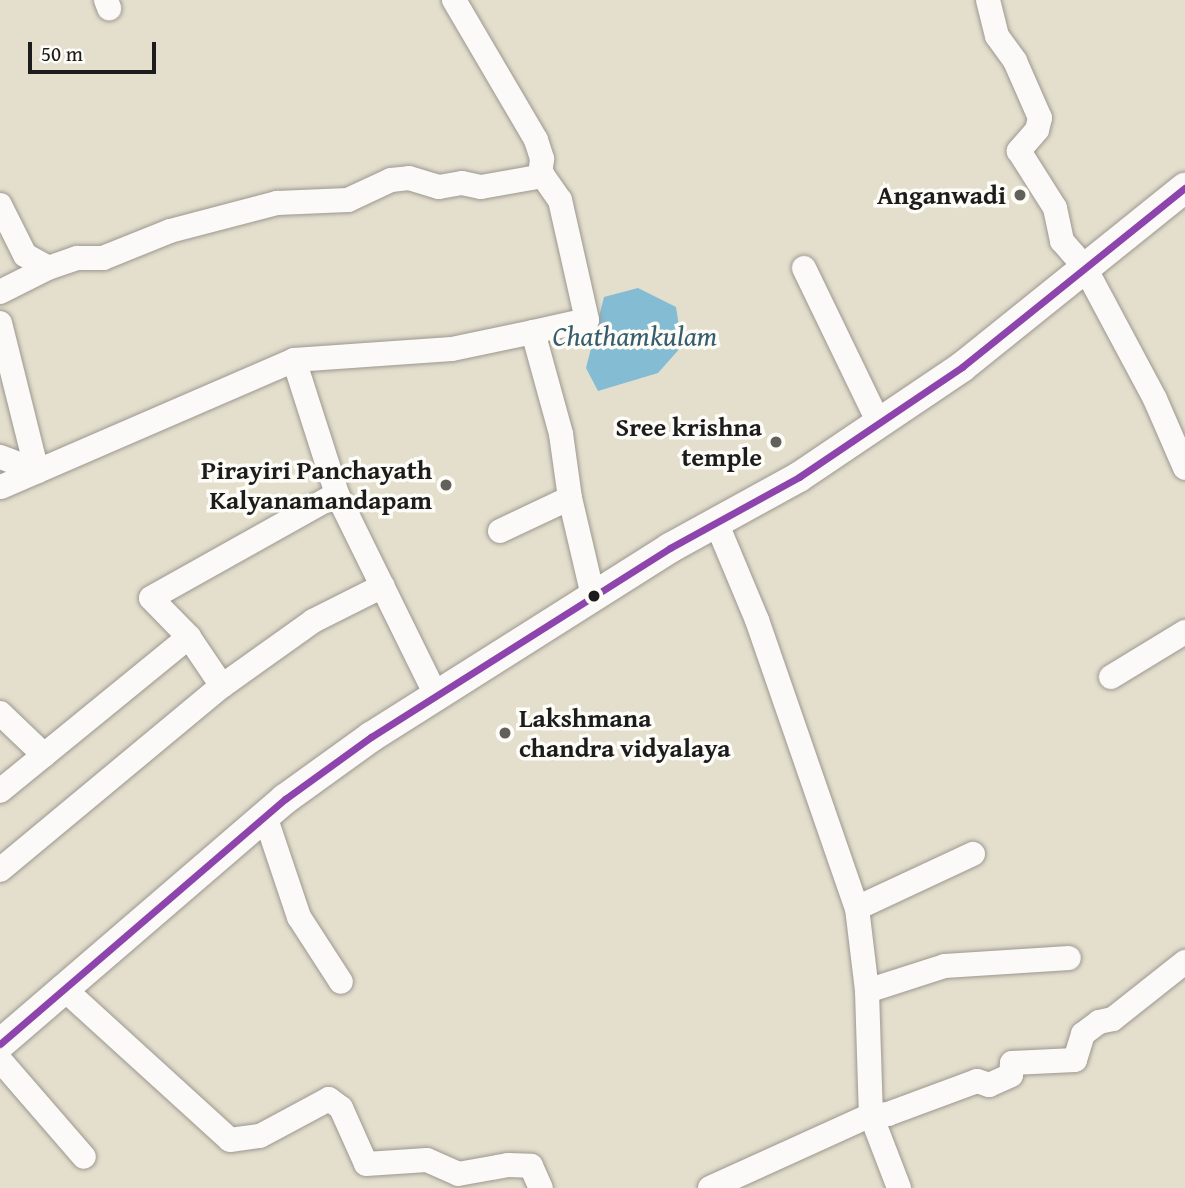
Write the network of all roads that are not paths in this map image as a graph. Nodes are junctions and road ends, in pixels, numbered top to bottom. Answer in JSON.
{"nodes":[{"id":1,"x":454,"y":0,"type":"edge"},
{"id":2,"x":988,"y":0,"type":"edge"},
{"id":3,"x":540,"y":176,"type":"junction"},
{"id":4,"x":1185,"y":188,"type":"edge"},
{"id":5,"x":0,"y":205,"type":"edge"},
{"id":6,"x":1084,"y":266,"type":"junction"},
{"id":7,"x":48,"y":268,"type":"junction"},
{"id":8,"x":804,"y":268,"type":"dead end"},
{"id":9,"x":0,"y":292,"type":"edge"},
{"id":10,"x":0,"y":323,"type":"edge"},
{"id":11,"x":533,"y":332,"type":"junction"},
{"id":12,"x":294,"y":360,"type":"junction"},
{"id":13,"x":879,"y":423,"type":"junction"},
{"id":14,"x":0,"y":457,"type":"edge"},
{"id":15,"x":1185,"y":468,"type":"edge"},
{"id":16,"x":37,"y":471,"type":"junction"},
{"id":17,"x":1,"y":487,"type":"edge"},
{"id":18,"x":337,"y":494,"type":"junction"},
{"id":19,"x":570,"y":498,"type":"junction"},
{"id":20,"x":716,"y":522,"type":"junction"},
{"id":21,"x":500,"y":531,"type":"dead end"},
{"id":22,"x":383,"y":586,"type":"junction"},
{"id":23,"x":593,"y":596,"type":"junction"},
{"id":24,"x":1185,"y":632,"type":"edge"},
{"id":25,"x":189,"y":637,"type":"junction"},
{"id":26,"x":1111,"y":677,"type":"dead end"},
{"id":27,"x":222,"y":686,"type":"junction"},
{"id":28,"x":436,"y":695,"type":"junction"},
{"id":29,"x":0,"y":713,"type":"edge"},
{"id":30,"x":44,"y":755,"type":"junction"},
{"id":31,"x":0,"y":791,"type":"edge"},
{"id":32,"x":265,"y":816,"type":"junction"},
{"id":33,"x":973,"y":854,"type":"dead end"},
{"id":34,"x":0,"y":870,"type":"edge"},
{"id":35,"x":857,"y":908,"type":"junction"},
{"id":36,"x":1069,"y":958,"type":"dead end"},
{"id":37,"x":1185,"y":962,"type":"edge"},
{"id":38,"x":341,"y":982,"type":"dead end"},
{"id":39,"x":62,"y":987,"type":"junction"},
{"id":40,"x":867,"y":990,"type":"junction"},
{"id":41,"x":0,"y":1045,"type":"edge"},
{"id":42,"x":0,"y":1060,"type":"edge"},
{"id":43,"x":871,"y":1115,"type":"junction"},
{"id":44,"x":84,"y":1157,"type":"dead end"},
{"id":45,"x":541,"y":1188,"type":"edge"},
{"id":46,"x":710,"y":1188,"type":"edge"},
{"id":47,"x":900,"y":1188,"type":"edge"}],
"edges":[{"from":1,"to":3,"type":"street"},
{"from":2,"to":6,"type":"street"},
{"from":3,"to":7,"type":"street"},
{"from":3,"to":11,"type":"street"},
{"from":4,"to":6,"type":"main road"},
{"from":5,"to":7,"type":"street"},
{"from":6,"to":13,"type":"main road"},
{"from":6,"to":15,"type":"street"},
{"from":7,"to":9,"type":"street"},
{"from":8,"to":13,"type":"street"},
{"from":10,"to":16,"type":"street"},
{"from":11,"to":12,"type":"street"},
{"from":11,"to":19,"type":"street"},
{"from":12,"to":16,"type":"street"},
{"from":12,"to":18,"type":"street"},
{"from":13,"to":20,"type":"main road"},
{"from":14,"to":16,"type":"street"},
{"from":16,"to":17,"type":"street"},
{"from":18,"to":22,"type":"street"},
{"from":18,"to":25,"type":"street"},
{"from":19,"to":21,"type":"street"},
{"from":19,"to":23,"type":"street"},
{"from":20,"to":23,"type":"main road"},
{"from":20,"to":35,"type":"street"},
{"from":22,"to":27,"type":"street"},
{"from":22,"to":28,"type":"street"},
{"from":23,"to":28,"type":"main road"},
{"from":24,"to":26,"type":"street"},
{"from":25,"to":27,"type":"street"},
{"from":25,"to":30,"type":"street"},
{"from":27,"to":34,"type":"street"},
{"from":28,"to":32,"type":"main road"},
{"from":29,"to":30,"type":"street"},
{"from":30,"to":31,"type":"street"},
{"from":32,"to":38,"type":"street"},
{"from":32,"to":39,"type":"main road"},
{"from":33,"to":35,"type":"street"},
{"from":35,"to":40,"type":"street"},
{"from":36,"to":40,"type":"street"},
{"from":37,"to":43,"type":"street"},
{"from":39,"to":41,"type":"main road"},
{"from":39,"to":45,"type":"street"},
{"from":40,"to":43,"type":"street"},
{"from":42,"to":44,"type":"street"},
{"from":43,"to":46,"type":"street"},
{"from":43,"to":47,"type":"street"}]}
